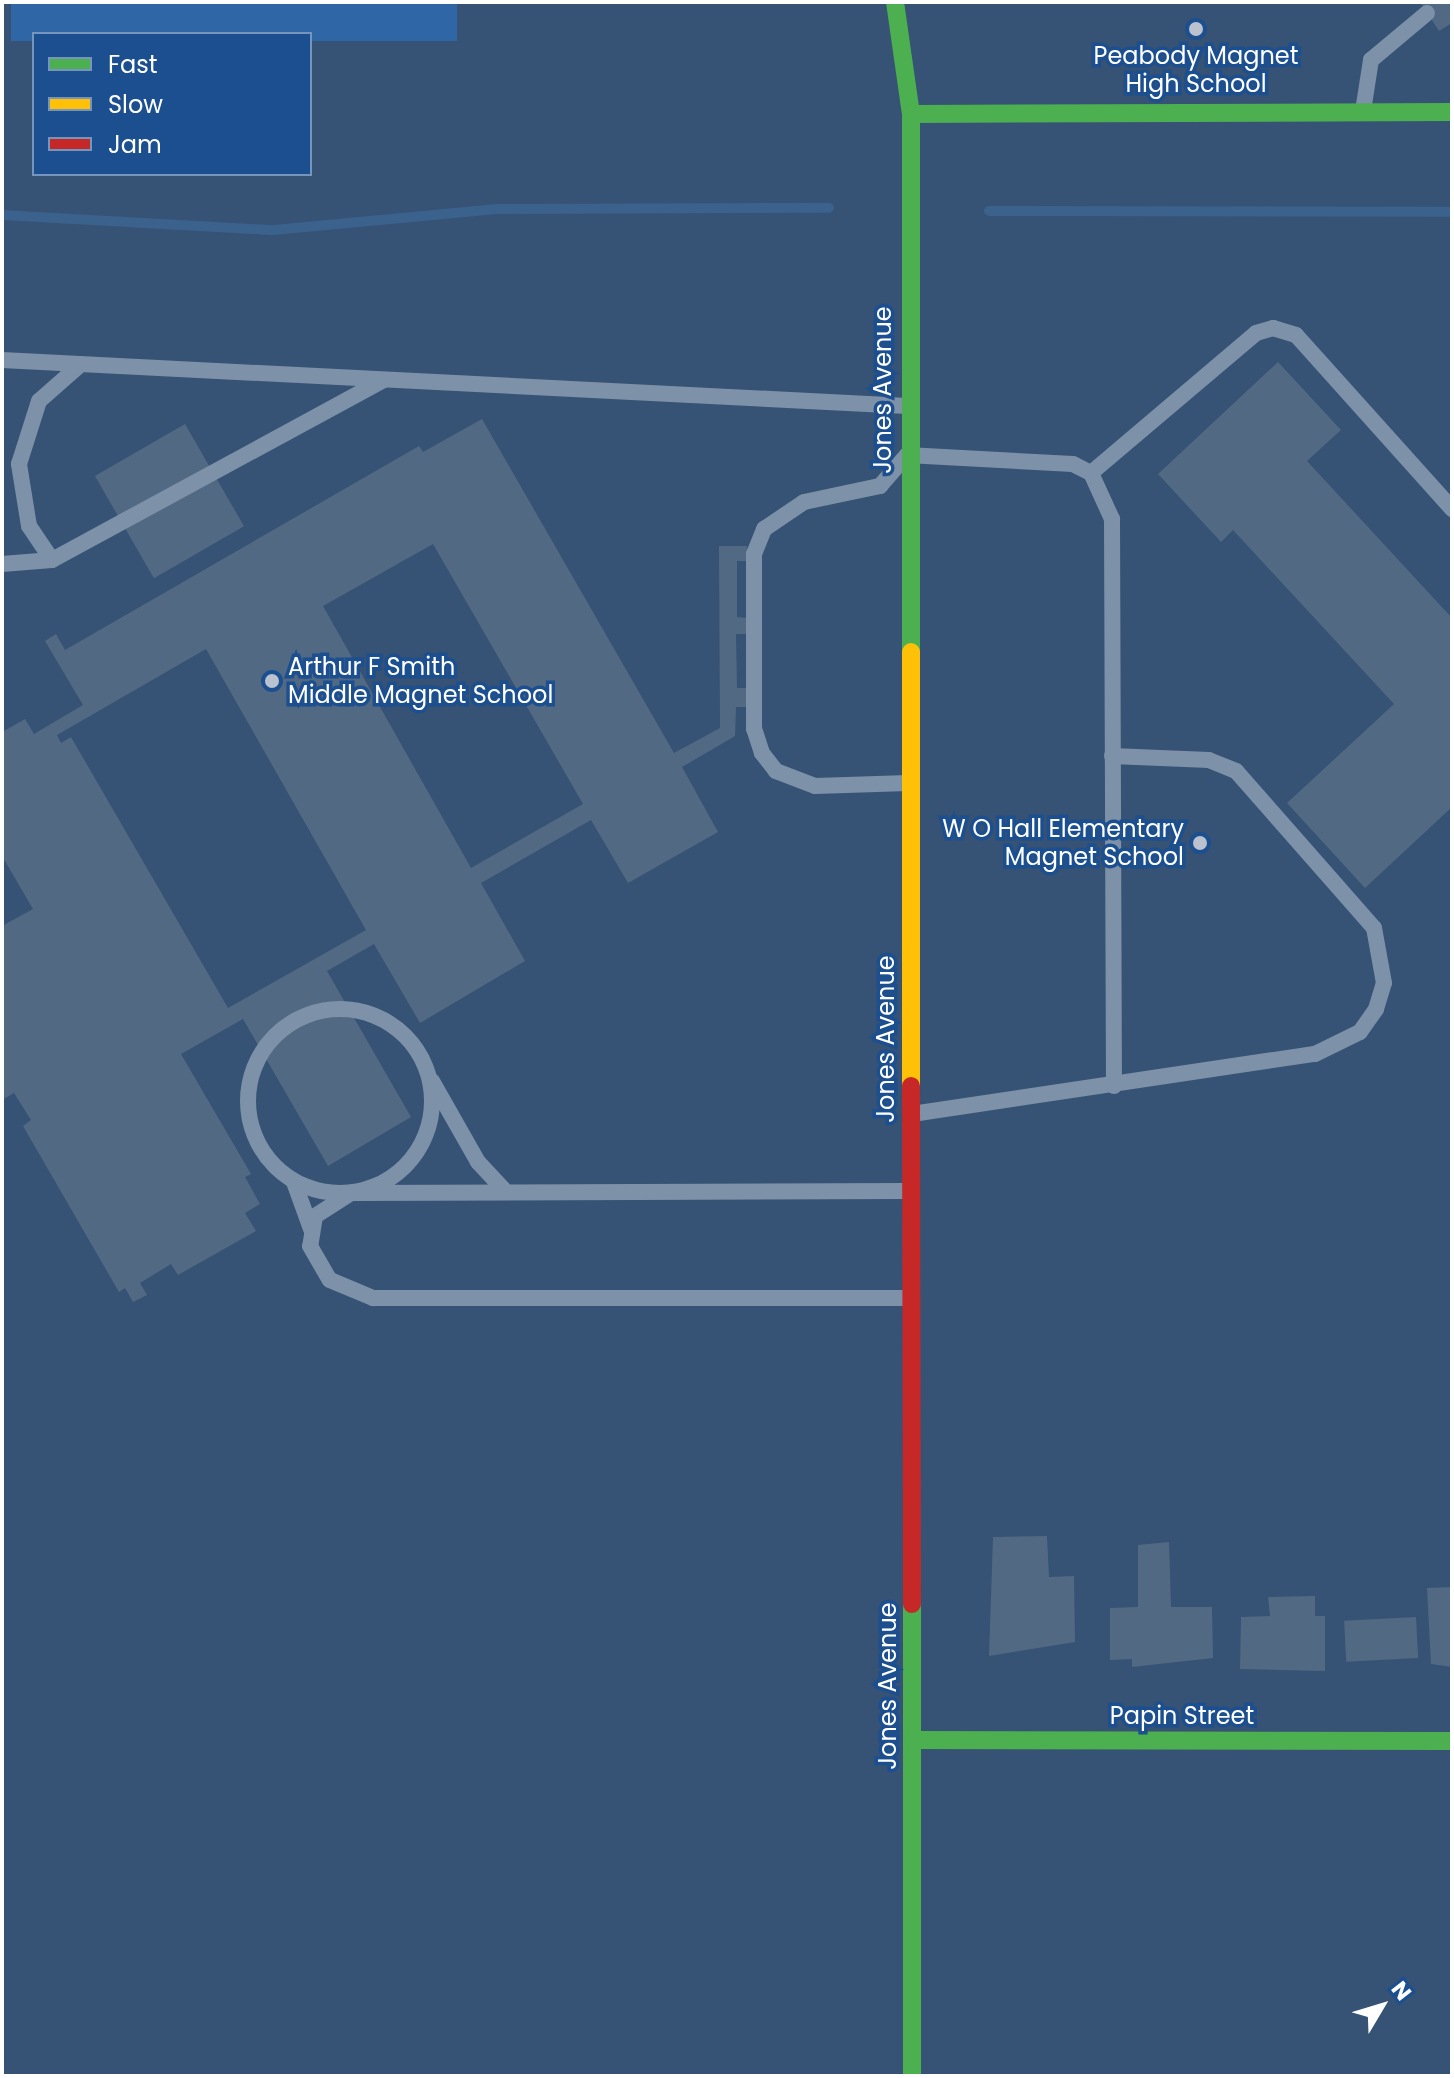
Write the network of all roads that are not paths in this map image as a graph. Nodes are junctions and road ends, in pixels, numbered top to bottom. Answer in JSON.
{"nodes":[{"id":1,"x":895,"y":2,"type":"edge"},
{"id":2,"x":1427,"y":13,"type":"dead end"},
{"id":3,"x":1363,"y":112,"type":"junction"},
{"id":4,"x":1452,"y":112,"type":"edge"},
{"id":5,"x":911,"y":114,"type":"junction"},
{"id":6,"x":2,"y":360,"type":"edge"},
{"id":7,"x":81,"y":364,"type":"junction"},
{"id":8,"x":385,"y":379,"type":"junction"},
{"id":9,"x":907,"y":406,"type":"junction"},
{"id":10,"x":907,"y":455,"type":"junction"},
{"id":11,"x":1091,"y":473,"type":"junction"},
{"id":12,"x":1452,"y":509,"type":"edge"},
{"id":13,"x":52,"y":560,"type":"junction"},
{"id":14,"x":2,"y":564,"type":"edge"},
{"id":15,"x":1112,"y":756,"type":"junction"},
{"id":16,"x":908,"y":783,"type":"junction"},
{"id":17,"x":429,"y":1076,"type":"junction"},
{"id":18,"x":1114,"y":1086,"type":"junction"},
{"id":19,"x":910,"y":1115,"type":"junction"},
{"id":20,"x":294,"y":1182,"type":"junction"},
{"id":21,"x":910,"y":1191,"type":"junction"},
{"id":22,"x":506,"y":1192,"type":"junction"},
{"id":23,"x":351,"y":1193,"type":"junction"},
{"id":24,"x":312,"y":1231,"type":"junction"},
{"id":25,"x":911,"y":1298,"type":"junction"},
{"id":26,"x":913,"y":1740,"type":"junction"},
{"id":27,"x":1452,"y":1741,"type":"edge"},
{"id":28,"x":912,"y":2076,"type":"edge"}],
"edges":[{"from":1,"to":5,"type":"street","name":"Jones Avenue"},
{"from":2,"to":3,"type":"lane"},
{"from":3,"to":4,"type":"street"},
{"from":3,"to":5,"type":"street"},
{"from":5,"to":9,"type":"street","name":"Jones Avenue"},
{"from":6,"to":7,"type":"lane"},
{"from":7,"to":8,"type":"lane"},
{"from":7,"to":13,"type":"lane"},
{"from":8,"to":9,"type":"lane"},
{"from":8,"to":13,"type":"lane"},
{"from":9,"to":10,"type":"street","name":"Jones Avenue"},
{"from":10,"to":11,"type":"lane"},
{"from":10,"to":16,"type":"street","name":"Jones Avenue"},
{"from":10,"to":16,"type":"lane"},
{"from":11,"to":12,"type":"lane"},
{"from":11,"to":15,"type":"lane"},
{"from":13,"to":14,"type":"lane"},
{"from":15,"to":18,"type":"lane"},
{"from":15,"to":18,"type":"lane"},
{"from":16,"to":19,"type":"street","name":"Jones Avenue"},
{"from":17,"to":20,"type":"lane"},
{"from":17,"to":22,"type":"lane"},
{"from":17,"to":23,"type":"lane"},
{"from":18,"to":19,"type":"lane"},
{"from":19,"to":21,"type":"street","name":"Jones Avenue"},
{"from":20,"to":23,"type":"lane"},
{"from":20,"to":24,"type":"lane"},
{"from":21,"to":22,"type":"lane"},
{"from":21,"to":25,"type":"street","name":"Jones Avenue"},
{"from":22,"to":23,"type":"lane"},
{"from":23,"to":24,"type":"lane"},
{"from":24,"to":25,"type":"lane"},
{"from":25,"to":26,"type":"street","name":"Jones Avenue"},
{"from":26,"to":27,"type":"street","name":"Papin Street"},
{"from":26,"to":28,"type":"street","name":"Jones Avenue"}]}
